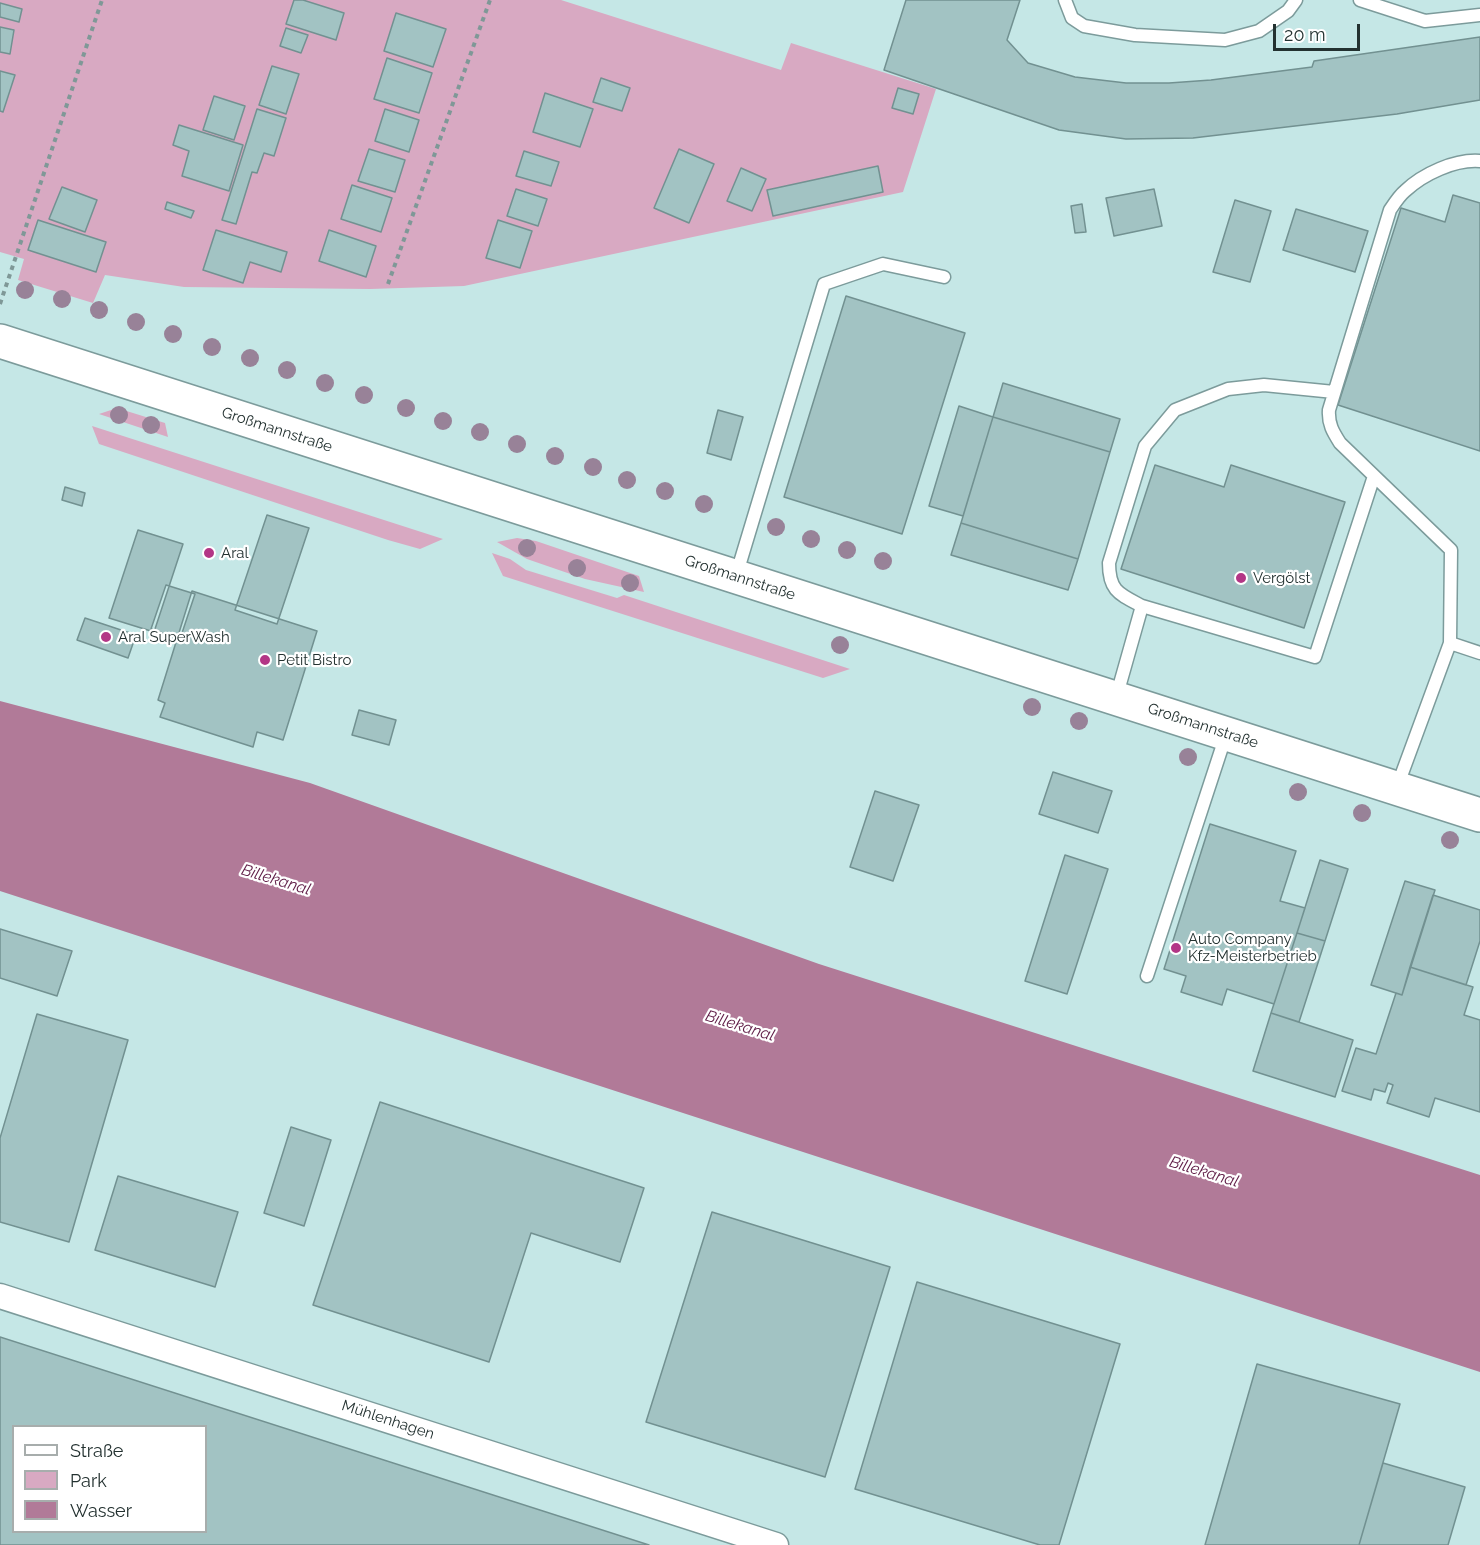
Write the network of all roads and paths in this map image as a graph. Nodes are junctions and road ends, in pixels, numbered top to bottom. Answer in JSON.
{"nodes":[{"id":1,"x":102,"y":0,"type":"edge"},
{"id":2,"x":490,"y":0,"type":"edge"},
{"id":3,"x":1065,"y":0,"type":"edge"},
{"id":4,"x":1296,"y":0,"type":"edge"},
{"id":5,"x":1360,"y":0,"type":"edge"},
{"id":6,"x":1480,"y":15,"type":"edge"},
{"id":7,"x":1480,"y":161,"type":"edge"},
{"id":8,"x":944,"y":277,"type":"dead end"},
{"id":9,"x":388,"y":284,"type":"dead end"},
{"id":10,"x":0,"y":304,"type":"edge"},
{"id":11,"x":0,"y":341,"type":"edge"},
{"id":12,"x":1334,"y":392,"type":"junction"},
{"id":13,"x":1374,"y":476,"type":"junction"},
{"id":14,"x":736,"y":577,"type":"junction"},
{"id":15,"x":1142,"y":606,"type":"junction"},
{"id":16,"x":1450,"y":643,"type":"junction"},
{"id":17,"x":1480,"y":653,"type":"edge"},
{"id":18,"x":1116,"y":698,"type":"junction"},
{"id":19,"x":1226,"y":734,"type":"junction"},
{"id":20,"x":1396,"y":788,"type":"junction"},
{"id":21,"x":1480,"y":815,"type":"edge"},
{"id":22,"x":1147,"y":976,"type":"dead end"},
{"id":23,"x":0,"y":1296,"type":"edge"},
{"id":24,"x":776,"y":1545,"type":"edge"}],
"edges":[{"from":1,"to":10,"type":"path"},
{"from":2,"to":9,"type":"path"},
{"from":3,"to":4,"type":"lane"},
{"from":5,"to":6,"type":"lane"},
{"from":7,"to":12,"type":"lane"},
{"from":8,"to":14,"type":"lane"},
{"from":11,"to":14,"type":"main road","name":"Großmannstraße"},
{"from":12,"to":13,"type":"lane"},
{"from":12,"to":15,"type":"lane"},
{"from":13,"to":15,"type":"lane"},
{"from":13,"to":16,"type":"lane"},
{"from":14,"to":18,"type":"main road","name":"Großmannstraße"},
{"from":15,"to":18,"type":"lane"},
{"from":16,"to":17,"type":"lane"},
{"from":16,"to":20,"type":"lane"},
{"from":18,"to":19,"type":"main road","name":"Großmannstraße"},
{"from":19,"to":20,"type":"main road","name":"Großmannstraße"},
{"from":19,"to":22,"type":"lane"},
{"from":20,"to":21,"type":"main road","name":"Großmannstraße"},
{"from":23,"to":24,"type":"street","name":"Mühlenhagen"}]}
